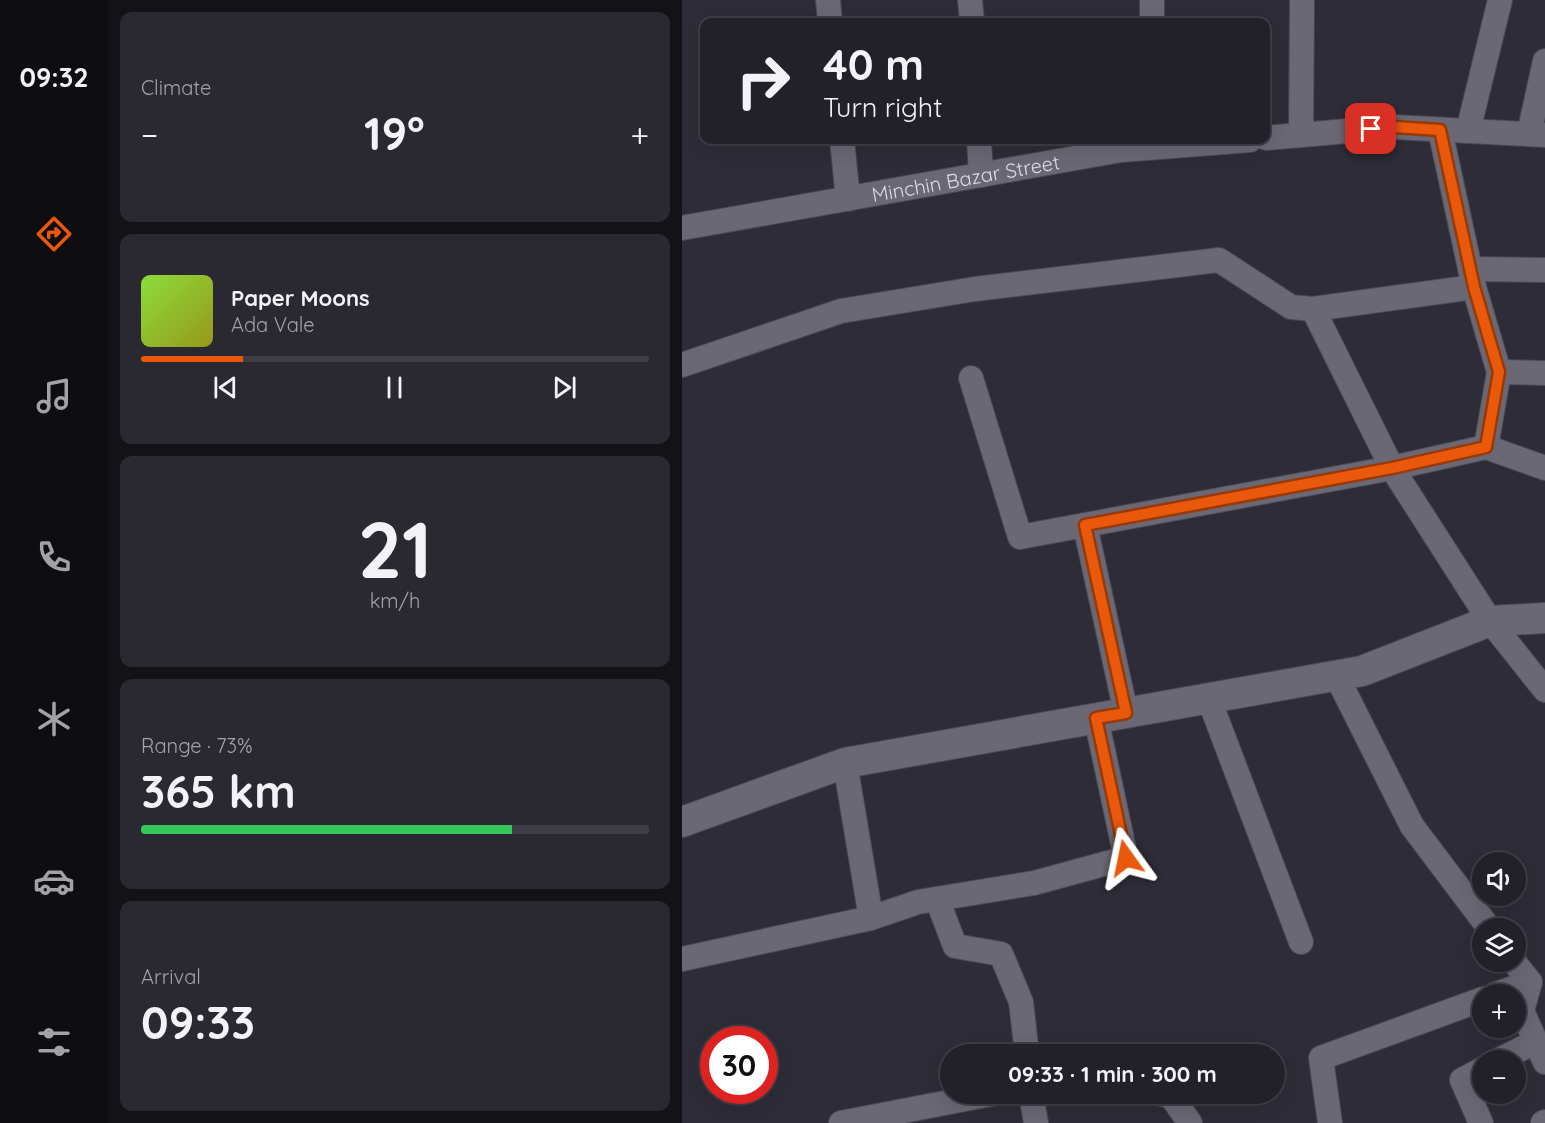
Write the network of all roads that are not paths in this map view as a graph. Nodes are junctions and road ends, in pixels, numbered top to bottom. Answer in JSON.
{"nodes":[{"id":1,"x":828,"y":0,"type":"edge"},
{"id":2,"x":970,"y":0,"type":"edge"},
{"id":3,"x":1152,"y":0,"type":"edge"},
{"id":4,"x":1302,"y":0,"type":"edge"},
{"id":5,"x":1500,"y":0,"type":"edge"},
{"id":6,"x":830,"y":18,"type":"edge"},
{"id":7,"x":972,"y":18,"type":"edge"},
{"id":8,"x":1152,"y":18,"type":"edge"},
{"id":9,"x":1544,"y":61,"type":"edge"},
{"id":10,"x":1440,"y":130,"type":"junction"},
{"id":11,"x":1468,"y":131,"type":"junction"},
{"id":12,"x":1302,"y":135,"type":"junction"},
{"id":13,"x":1537,"y":135,"type":"edge"},
{"id":14,"x":1270,"y":138,"type":"edge"},
{"id":15,"x":842,"y":144,"type":"edge"},
{"id":16,"x":979,"y":144,"type":"edge"},
{"id":17,"x":1151,"y":144,"type":"edge"},
{"id":18,"x":981,"y":176,"type":"junction"},
{"id":19,"x":848,"y":199,"type":"junction"},
{"id":20,"x":682,"y":228,"type":"edge"},
{"id":21,"x":1544,"y":270,"type":"edge"},
{"id":22,"x":1472,"y":278,"type":"junction"},
{"id":23,"x":1313,"y":309,"type":"junction"},
{"id":24,"x":682,"y":365,"type":"edge"},
{"id":25,"x":1499,"y":372,"type":"junction"},
{"id":26,"x":1544,"y":373,"type":"edge"},
{"id":27,"x":971,"y":378,"type":"dead end"},
{"id":28,"x":1486,"y":447,"type":"junction"},
{"id":29,"x":1392,"y":468,"type":"junction"},
{"id":30,"x":1544,"y":468,"type":"edge"},
{"id":31,"x":1085,"y":525,"type":"junction"},
{"id":32,"x":1544,"y":618,"type":"edge"},
{"id":33,"x":1490,"y":621,"type":"junction"},
{"id":34,"x":1336,"y":675,"type":"junction"},
{"id":35,"x":1544,"y":690,"type":"edge"},
{"id":36,"x":1209,"y":699,"type":"junction"},
{"id":37,"x":1126,"y":713,"type":"junction"},
{"id":38,"x":1096,"y":718,"type":"junction"},
{"id":39,"x":845,"y":763,"type":"junction"},
{"id":40,"x":682,"y":822,"type":"edge"},
{"id":41,"x":937,"y":898,"type":"junction"},
{"id":42,"x":871,"y":918,"type":"junction"},
{"id":43,"x":1481,"y":918,"type":"edge"},
{"id":44,"x":1301,"y":942,"type":"dead end"},
{"id":45,"x":682,"y":959,"type":"edge"},
{"id":46,"x":1522,"y":972,"type":"edge"},
{"id":47,"x":1530,"y":982,"type":"junction"},
{"id":48,"x":1524,"y":984,"type":"edge"},
{"id":49,"x":1472,"y":1003,"type":"edge"},
{"id":50,"x":1026,"y":1044,"type":"edge"},
{"id":51,"x":1540,"y":1052,"type":"edge"},
{"id":52,"x":1472,"y":1075,"type":"edge"},
{"id":53,"x":940,"y":1104,"type":"edge"},
{"id":54,"x":1033,"y":1104,"type":"edge"},
{"id":55,"x":1177,"y":1104,"type":"edge"},
{"id":56,"x":1472,"y":1104,"type":"edge"},
{"id":57,"x":1472,"y":1104,"type":"edge"},
{"id":58,"x":841,"y":1123,"type":"edge"},
{"id":59,"x":1036,"y":1123,"type":"edge"},
{"id":60,"x":1190,"y":1123,"type":"edge"},
{"id":61,"x":1330,"y":1123,"type":"edge"},
{"id":62,"x":1480,"y":1123,"type":"edge"}],
"edges":[{"from":1,"to":6,"type":"street"},
{"from":2,"to":7,"type":"street"},
{"from":3,"to":8,"type":"street"},
{"from":4,"to":12,"type":"street"},
{"from":5,"to":11,"type":"street"},
{"from":9,"to":13,"type":"street"},
{"from":10,"to":11,"type":"street"},
{"from":10,"to":12,"type":"street"},
{"from":10,"to":22,"type":"street"},
{"from":11,"to":13,"type":"street"},
{"from":12,"to":14,"type":"street"},
{"from":15,"to":19,"type":"street"},
{"from":16,"to":18,"type":"street"},
{"from":17,"to":18,"type":"street","name":"Minchin Bazar Street"},
{"from":18,"to":19,"type":"street","name":"Minchin Bazar Street"},
{"from":19,"to":20,"type":"street","name":"Minchin Bazar Street"},
{"from":21,"to":22,"type":"street"},
{"from":22,"to":23,"type":"street"},
{"from":22,"to":25,"type":"street"},
{"from":23,"to":24,"type":"street"},
{"from":23,"to":29,"type":"street"},
{"from":25,"to":26,"type":"street"},
{"from":25,"to":28,"type":"street"},
{"from":27,"to":31,"type":"street"},
{"from":28,"to":29,"type":"street"},
{"from":28,"to":30,"type":"street"},
{"from":29,"to":31,"type":"street"},
{"from":29,"to":33,"type":"street"},
{"from":31,"to":37,"type":"street"},
{"from":32,"to":33,"type":"street"},
{"from":33,"to":34,"type":"street"},
{"from":33,"to":35,"type":"street"},
{"from":34,"to":36,"type":"street"},
{"from":34,"to":43,"type":"street"},
{"from":36,"to":37,"type":"street"},
{"from":36,"to":44,"type":"street"},
{"from":37,"to":38,"type":"street"},
{"from":38,"to":39,"type":"street"},
{"from":38,"to":41,"type":"street"},
{"from":39,"to":40,"type":"street"},
{"from":39,"to":42,"type":"street"},
{"from":41,"to":42,"type":"street"},
{"from":41,"to":50,"type":"street"},
{"from":42,"to":45,"type":"street"},
{"from":46,"to":47,"type":"street"},
{"from":47,"to":48,"type":"street"},
{"from":47,"to":51,"type":"street"},
{"from":49,"to":61,"type":"street"},
{"from":52,"to":56,"type":"street"},
{"from":53,"to":58,"type":"street"},
{"from":54,"to":59,"type":"street"},
{"from":55,"to":60,"type":"street"},
{"from":57,"to":62,"type":"street"}]}
